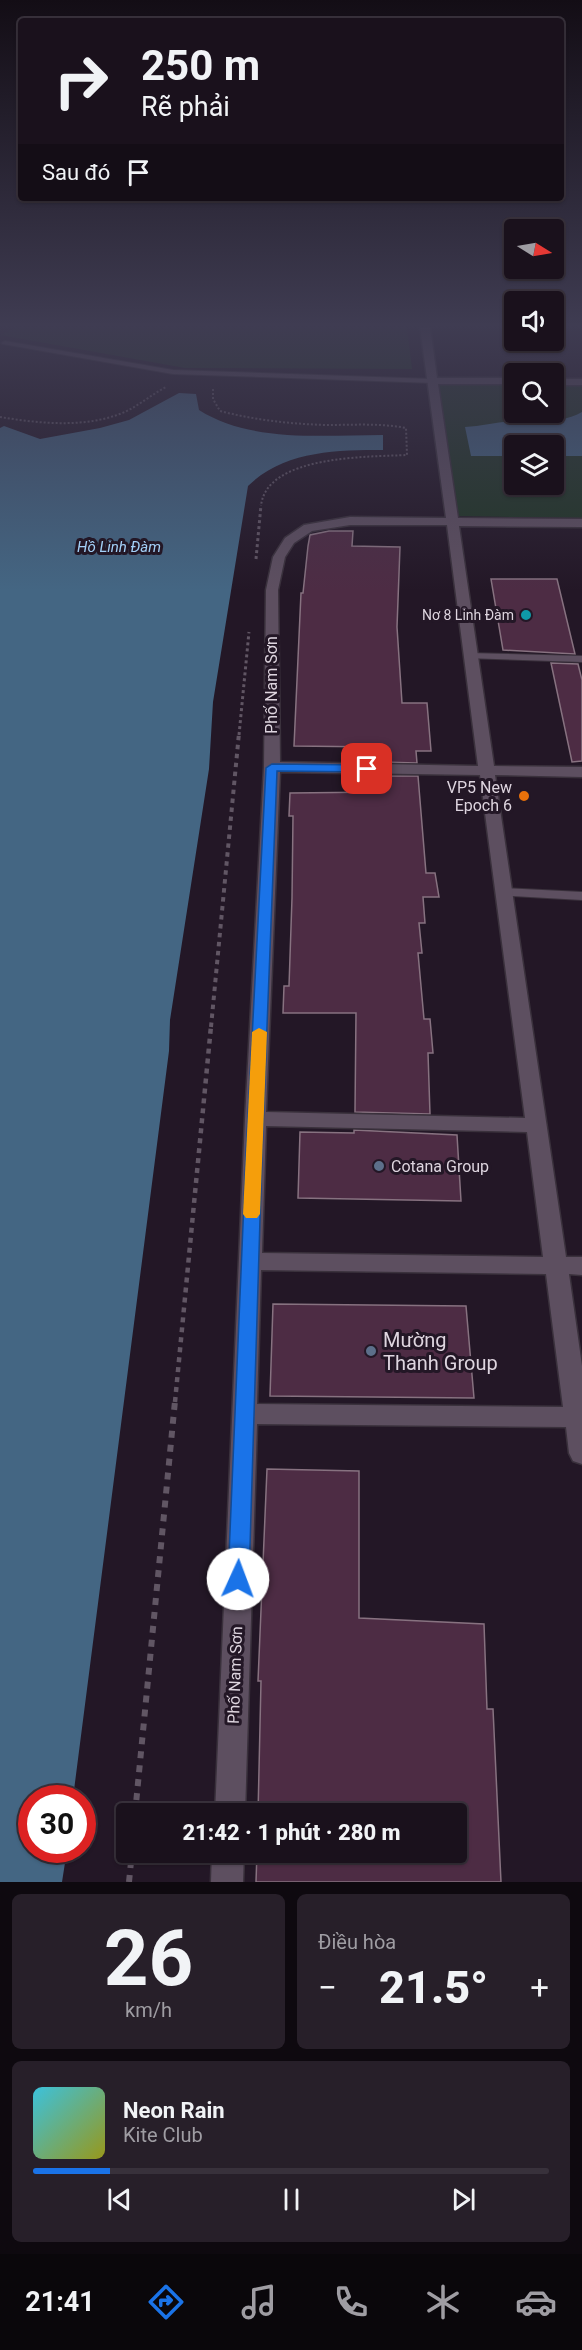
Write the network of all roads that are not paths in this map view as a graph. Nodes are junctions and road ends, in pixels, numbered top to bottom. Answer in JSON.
{"nodes":[{"id":1,"x":437,"y":415,"type":"edge"},
{"id":2,"x":450,"y":521,"type":"junction"},
{"id":3,"x":582,"y":522,"type":"edge"},
{"id":4,"x":469,"y":656,"type":"junction"},
{"id":5,"x":582,"y":659,"type":"edge"},
{"id":6,"x":272,"y":768,"type":"junction"},
{"id":7,"x":486,"y":771,"type":"junction"},
{"id":8,"x":582,"y":772,"type":"edge"},
{"id":9,"x":502,"y":892,"type":"junction"},
{"id":10,"x":582,"y":896,"type":"edge"},
{"id":11,"x":255,"y":1119,"type":"junction"},
{"id":12,"x":536,"y":1125,"type":"junction"},
{"id":13,"x":249,"y":1261,"type":"junction"},
{"id":14,"x":555,"y":1266,"type":"junction"},
{"id":15,"x":582,"y":1266,"type":"edge"},
{"id":16,"x":244,"y":1414,"type":"junction"},
{"id":17,"x":577,"y":1417,"type":"junction"},
{"id":18,"x":582,"y":1453,"type":"edge"},
{"id":19,"x":230,"y":1803,"type":"edge"},
{"id":20,"x":228,"y":1863,"type":"edge"},
{"id":21,"x":227,"y":1882,"type":"edge"}],
"edges":[{"from":1,"to":2,"type":"street"},
{"from":2,"to":3,"type":"street","name":"Phố Nam Sơn"},
{"from":2,"to":4,"type":"street"},
{"from":2,"to":6,"type":"street","name":"Phố Nam Sơn"},
{"from":4,"to":5,"type":"lane"},
{"from":4,"to":7,"type":"street"},
{"from":6,"to":7,"type":"street"},
{"from":6,"to":11,"type":"street","name":"Phố Nam Sơn"},
{"from":7,"to":8,"type":"street"},
{"from":7,"to":9,"type":"street"},
{"from":9,"to":10,"type":"lane"},
{"from":9,"to":12,"type":"street"},
{"from":11,"to":12,"type":"street"},
{"from":11,"to":13,"type":"street","name":"Phố Nam Sơn"},
{"from":12,"to":14,"type":"street"},
{"from":13,"to":14,"type":"street"},
{"from":13,"to":16,"type":"street","name":"Phố Nam Sơn"},
{"from":14,"to":15,"type":"street"},
{"from":14,"to":17,"type":"street"},
{"from":16,"to":17,"type":"street"},
{"from":16,"to":19,"type":"street","name":"Phố Nam Sơn"},
{"from":17,"to":18,"type":"street"},
{"from":20,"to":21,"type":"street"}]}
